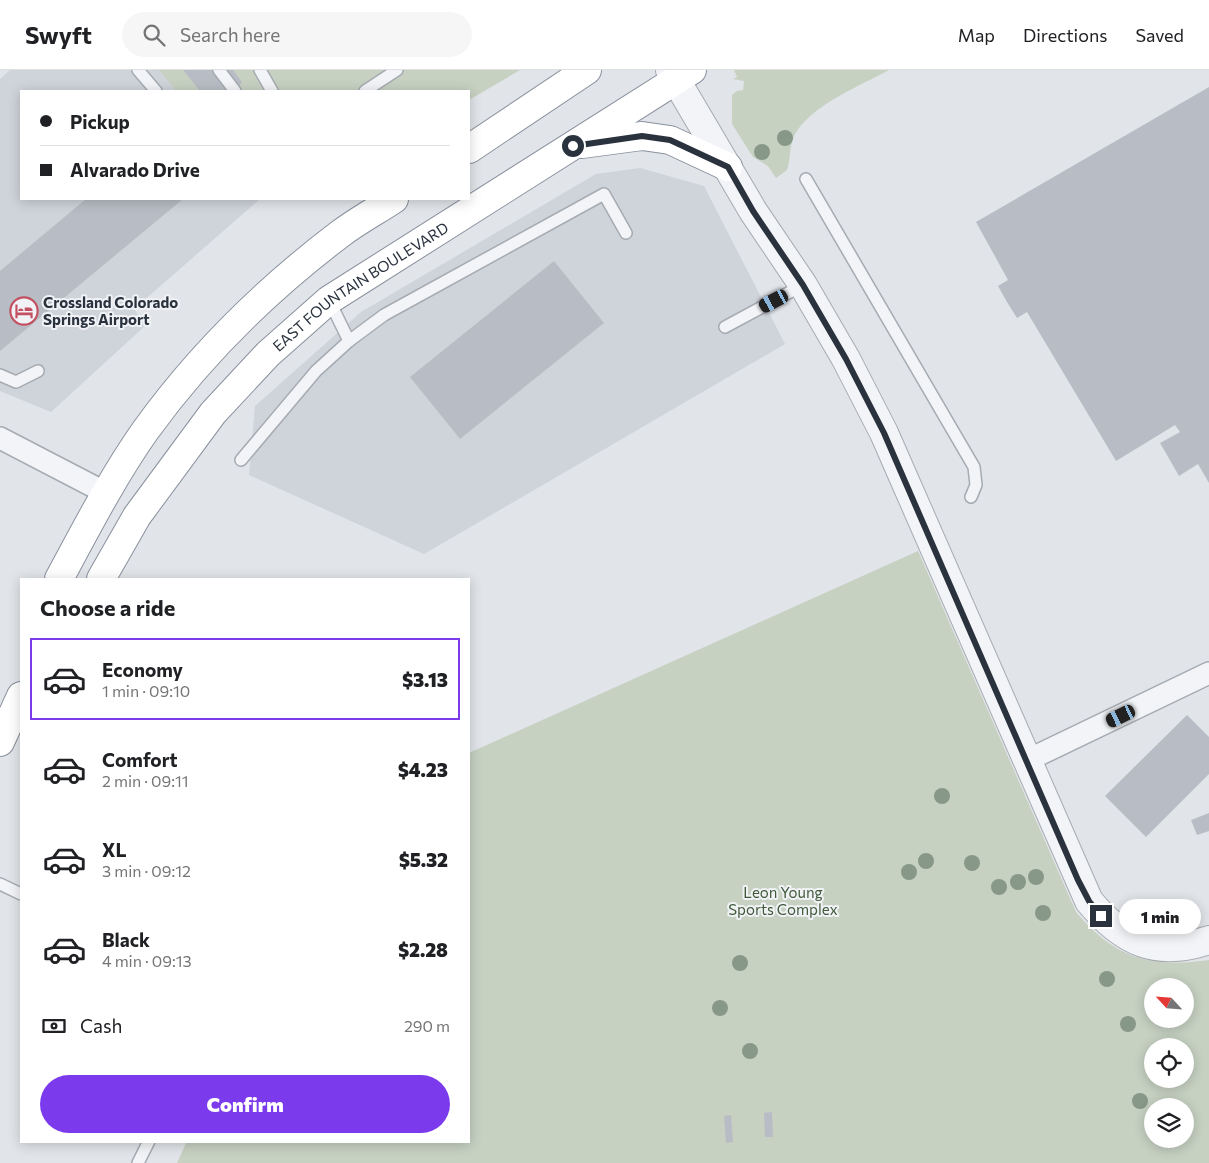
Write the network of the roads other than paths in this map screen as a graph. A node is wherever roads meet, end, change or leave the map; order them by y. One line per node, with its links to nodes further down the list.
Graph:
1 (138, 70): 7 (lane)
2 (219, 70): 8 (lane)
3 (260, 70): 9 (lane)
4 (397, 70): 10 (lane)
5 (587, 70): 12 (highway)
6 (679, 74): 11 (highway, EAST FOUNTAIN BOULEVARD); 13 (street)
7 (155, 90)
8 (234, 90)
9 (271, 90)
10 (367, 90)
11 (573, 146): 13 (highway); 18 (highway, EAST FOUNTAIN BOULEVARD)
12 (470, 148)
13 (728, 167): 17 (street)
14 (806, 179): 26 (lane)
15 (392, 200): 25 (highway)
16 (626, 233): 20 (lane)
17 (803, 285): 19 (lane); 32 (street)
18 (329, 300): 20 (lane); 28 (highway, EAST FOUNTAIN BOULEVARD)
19 (725, 327)
20 (349, 341): 24 (lane)
21 (38, 371): 22 (lane)
22 (0, 375)
23 (0, 438): 25 (street)
24 (242, 460)
25 (106, 493): 27 (highway)
26 (971, 496)
27 (60, 578)
28 (102, 578)
29 (1209, 673): 32 (street)
30 (20, 698): 31 (highway)
31 (0, 742)
32 (1028, 760): 35 (street)
33 (0, 884): 34 (lane)
34 (20, 894)
35 (1209, 940)
36 (148, 1143): 37 (lane)
37 (138, 1163)

